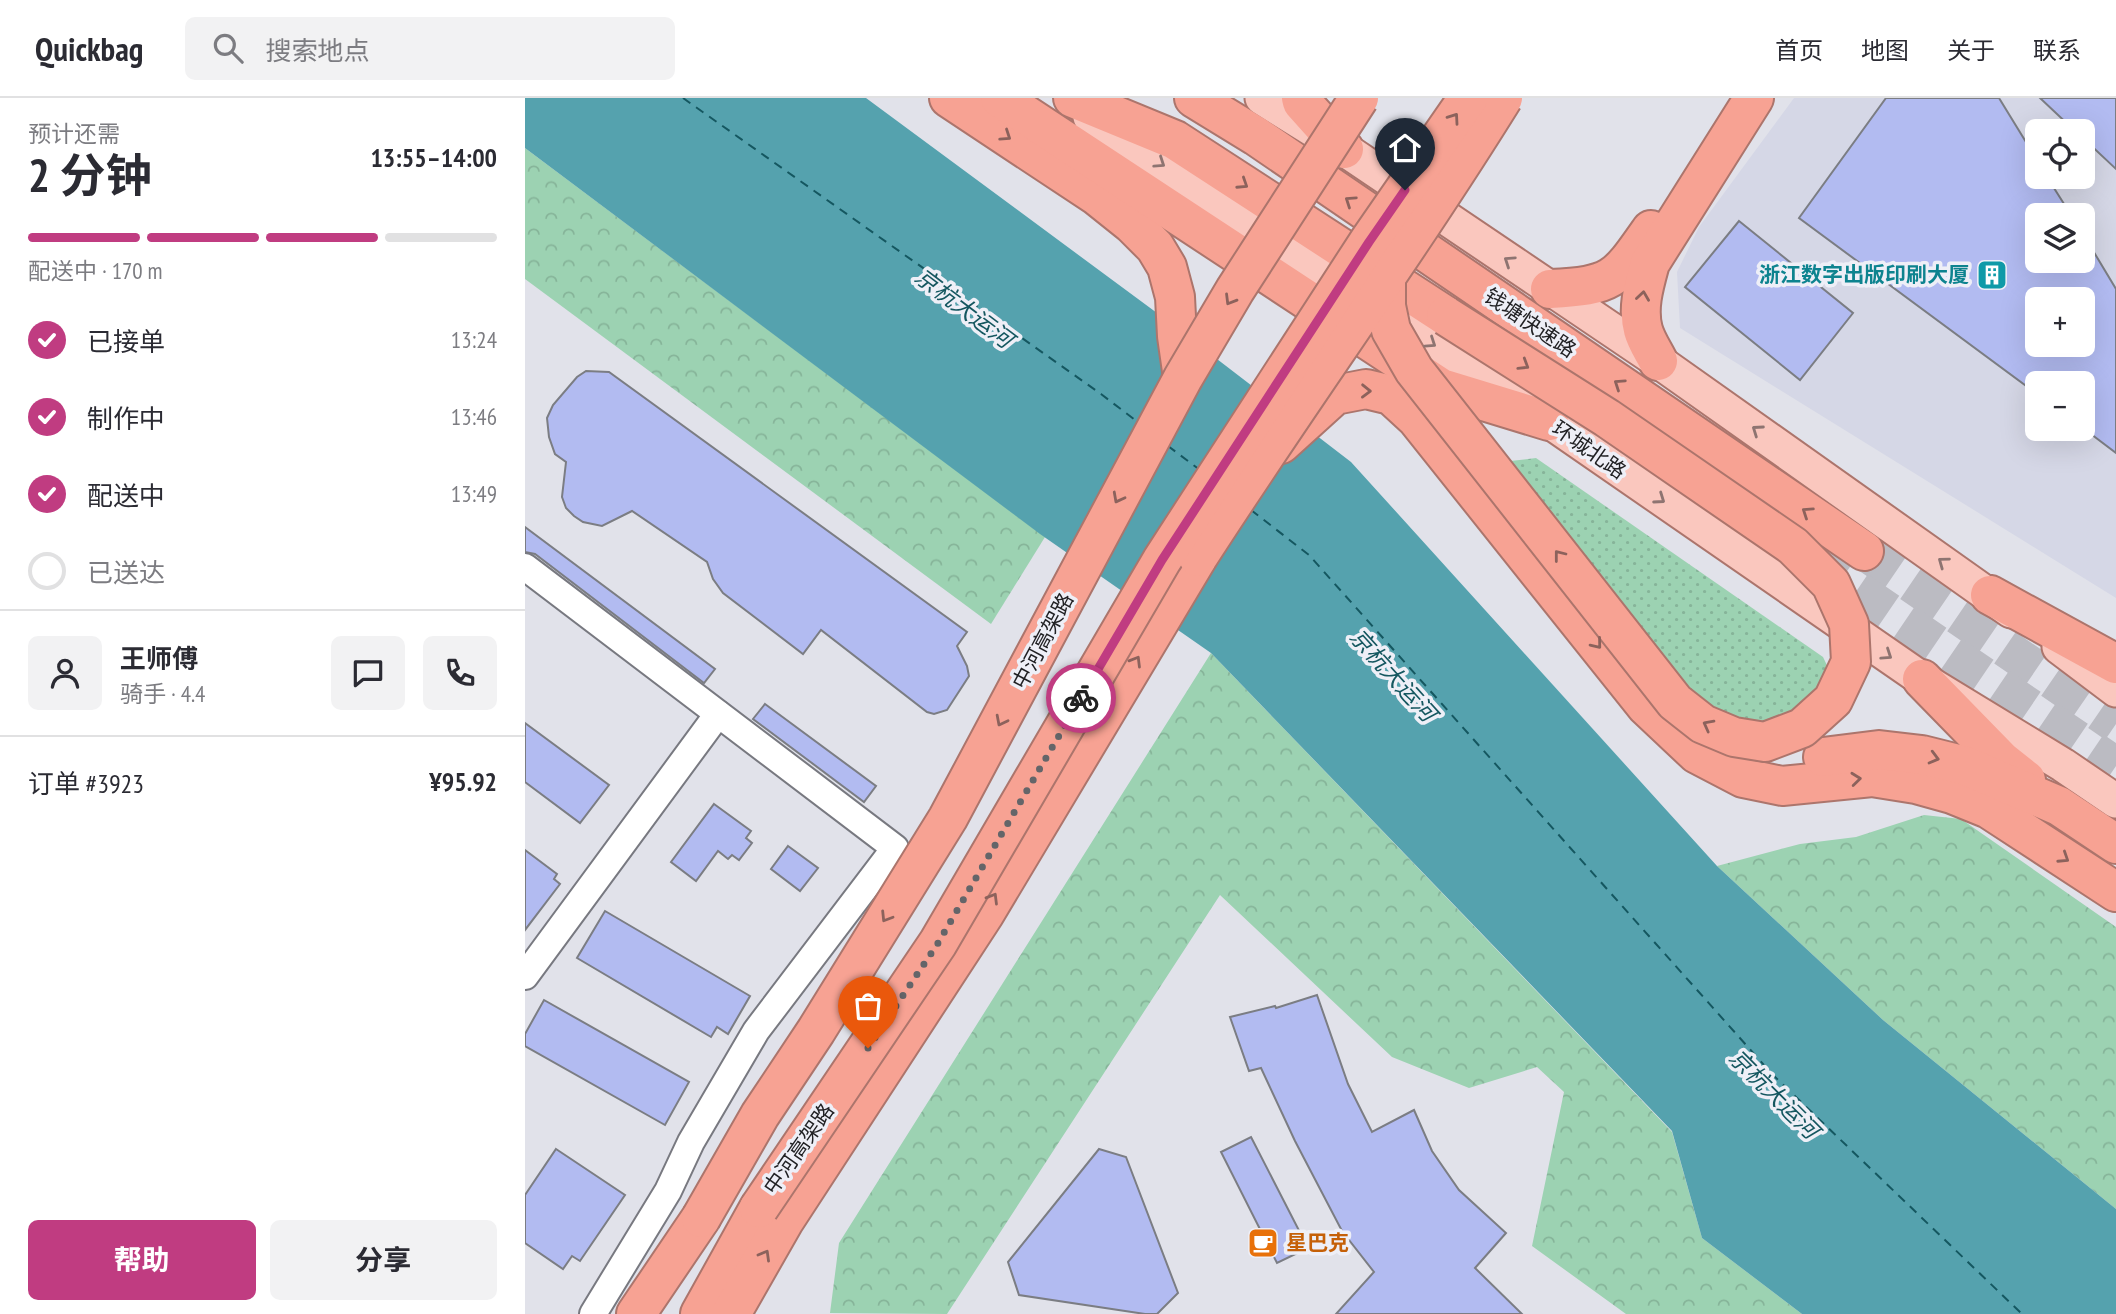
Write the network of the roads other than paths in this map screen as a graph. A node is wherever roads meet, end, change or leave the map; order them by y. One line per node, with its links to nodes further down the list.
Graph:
1 (949, 98): 17 (highway, one-way to 17)
2 (1000, 98): 18 (highway)
3 (1062, 98): 18 (main road, 环城北路, one-way to 18)
4 (1073, 98): 14 (highway, one-way to 14, bridge)
5 (1194, 98): 20 (highway, 钱塘快速路, one-way to 5)
6 (1262, 98): 13 (main road)
7 (1301, 98): 13 (highway)
8 (1359, 98): 17 (highway, 中河高架路, one-way to 17, bridge)
9 (1468, 98): 34 (highway, 中河高架路, one-way to 9, bridge)
10 (1503, 98): 14 (highway, bridge)
11 (1735, 98): 15 (highway)
12 (1754, 98): 16 (highway, one-way to 12)
13 (1344, 149): 15 (main road, one-way to 13)
14 (1386, 278): 19 (highway, bridge)
15 (1550, 289): 16 (main road)
16 (1658, 361): 22 (main road, one-way to 16)
17 (1183, 378): 35 (highway, 中河高架路, one-way to 35, bridge)
18 (1549, 421): 24 (main road, 环城北路, one-way to 24)
19 (1254, 470): 27 (highway, one-way to 27, bridge); 33 (highway, one-way to 19, bridge)
20 (1864, 551)
21 (525, 567): 26 (street)
22 (1990, 595): 23 (highway); 25 (main road)
23 (2116, 664)
24 (1922, 679): 28 (main road, 环城北路); 29 (highway)
25 (2116, 690)
26 (718, 713): 32 (street); 36 (street)
27 (1697, 754): 29 (highway, one-way to 29); 31 (highway, one-way to 31)
28 (2116, 801)
29 (2059, 806): 30 (highway)
30 (2116, 844)
31 (2116, 892)
32 (525, 976)
33 (835, 1144): 34 (highway, bridge); 40 (highway, one-way to 33)
34 (759, 1208): 39 (highway, 中河高架路)
35 (701, 1218): 37 (highway); 38 (highway)
36 (593, 1314)
37 (636, 1314)
38 (658, 1314)
39 (700, 1314)
40 (731, 1314)

